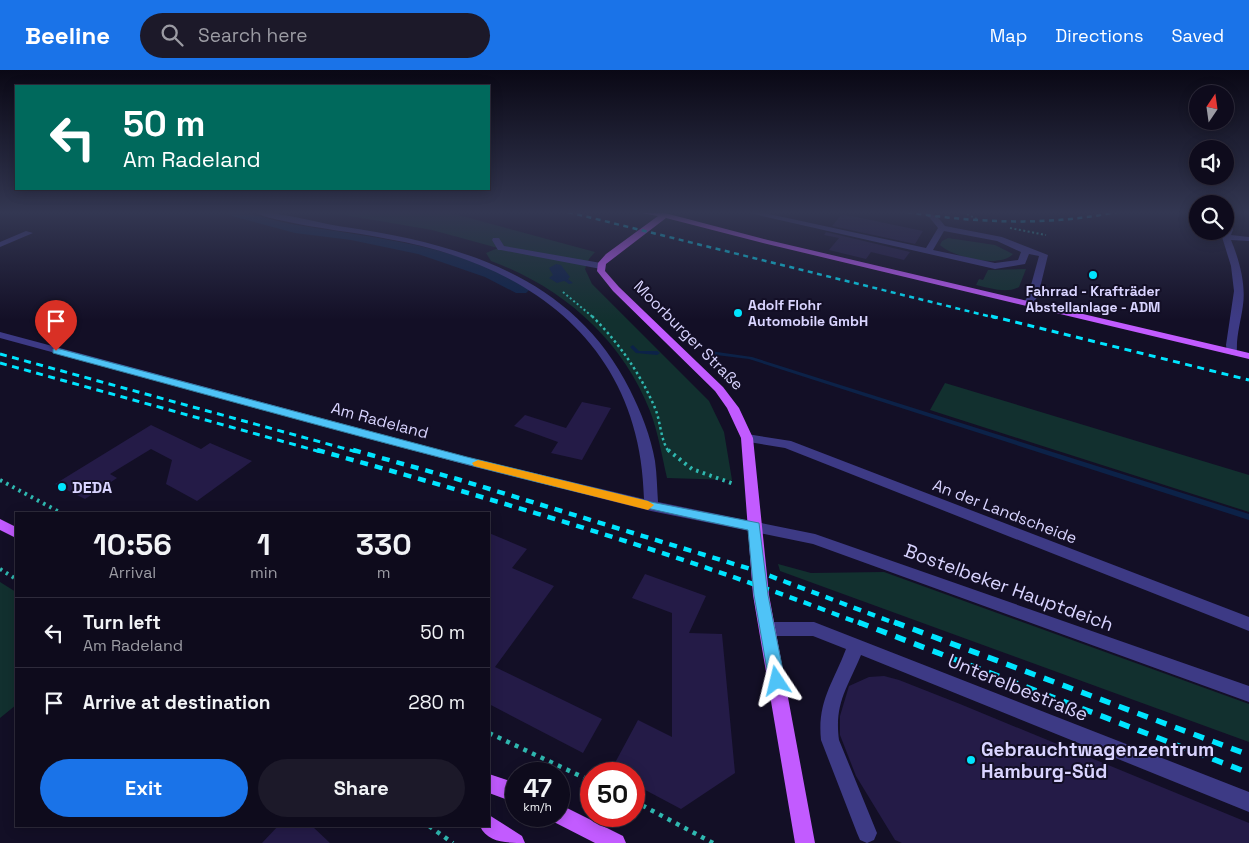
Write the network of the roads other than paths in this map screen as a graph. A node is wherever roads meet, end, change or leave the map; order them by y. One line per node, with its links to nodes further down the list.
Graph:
1 (440, 248): 17 (street)
2 (501, 248): 11 (street)
3 (619, 248): 11 (main road)
4 (799, 248): 12 (main road)
5 (915, 248): 9 (street)
6 (930, 248): 9 (street)
7 (1019, 248): 10 (street)
8 (1230, 248): 14 (street)
9 (928, 251): 10 (street)
10 (1026, 251): 12 (street)
11 (601, 266): 16 (main road, Moorburger Straße)
12 (1028, 304): 14 (main road)
13 (0, 335): 17 (street, Am Radeland)
14 (1232, 352): 15 (main road)
15 (1249, 356)
16 (747, 438): 19 (main road, Moorburger Straße); 21 (street, An der Landscheide)
17 (651, 506): 19 (street, Am Radeland)
18 (0, 524): 20 (main road)
19 (754, 527): 22 (main road, Moorburger Straße); 24 (street, Bostelbeker Hauptdeich)
20 (15, 532)
21 (1249, 624)
22 (768, 629): 23 (street, Unterelbestraße); 33 (main road, Moorburger Straße)
23 (856, 646): 27 (street, Unterelbestraße); 30 (street)
24 (1249, 694)
25 (490, 784): 26 (main road)
26 (505, 789)
27 (1249, 802)
28 (570, 820): 32 (main road)
29 (490, 826): 31 (main road)
30 (867, 834)
31 (515, 843)
32 (616, 843)
33 (805, 843)

